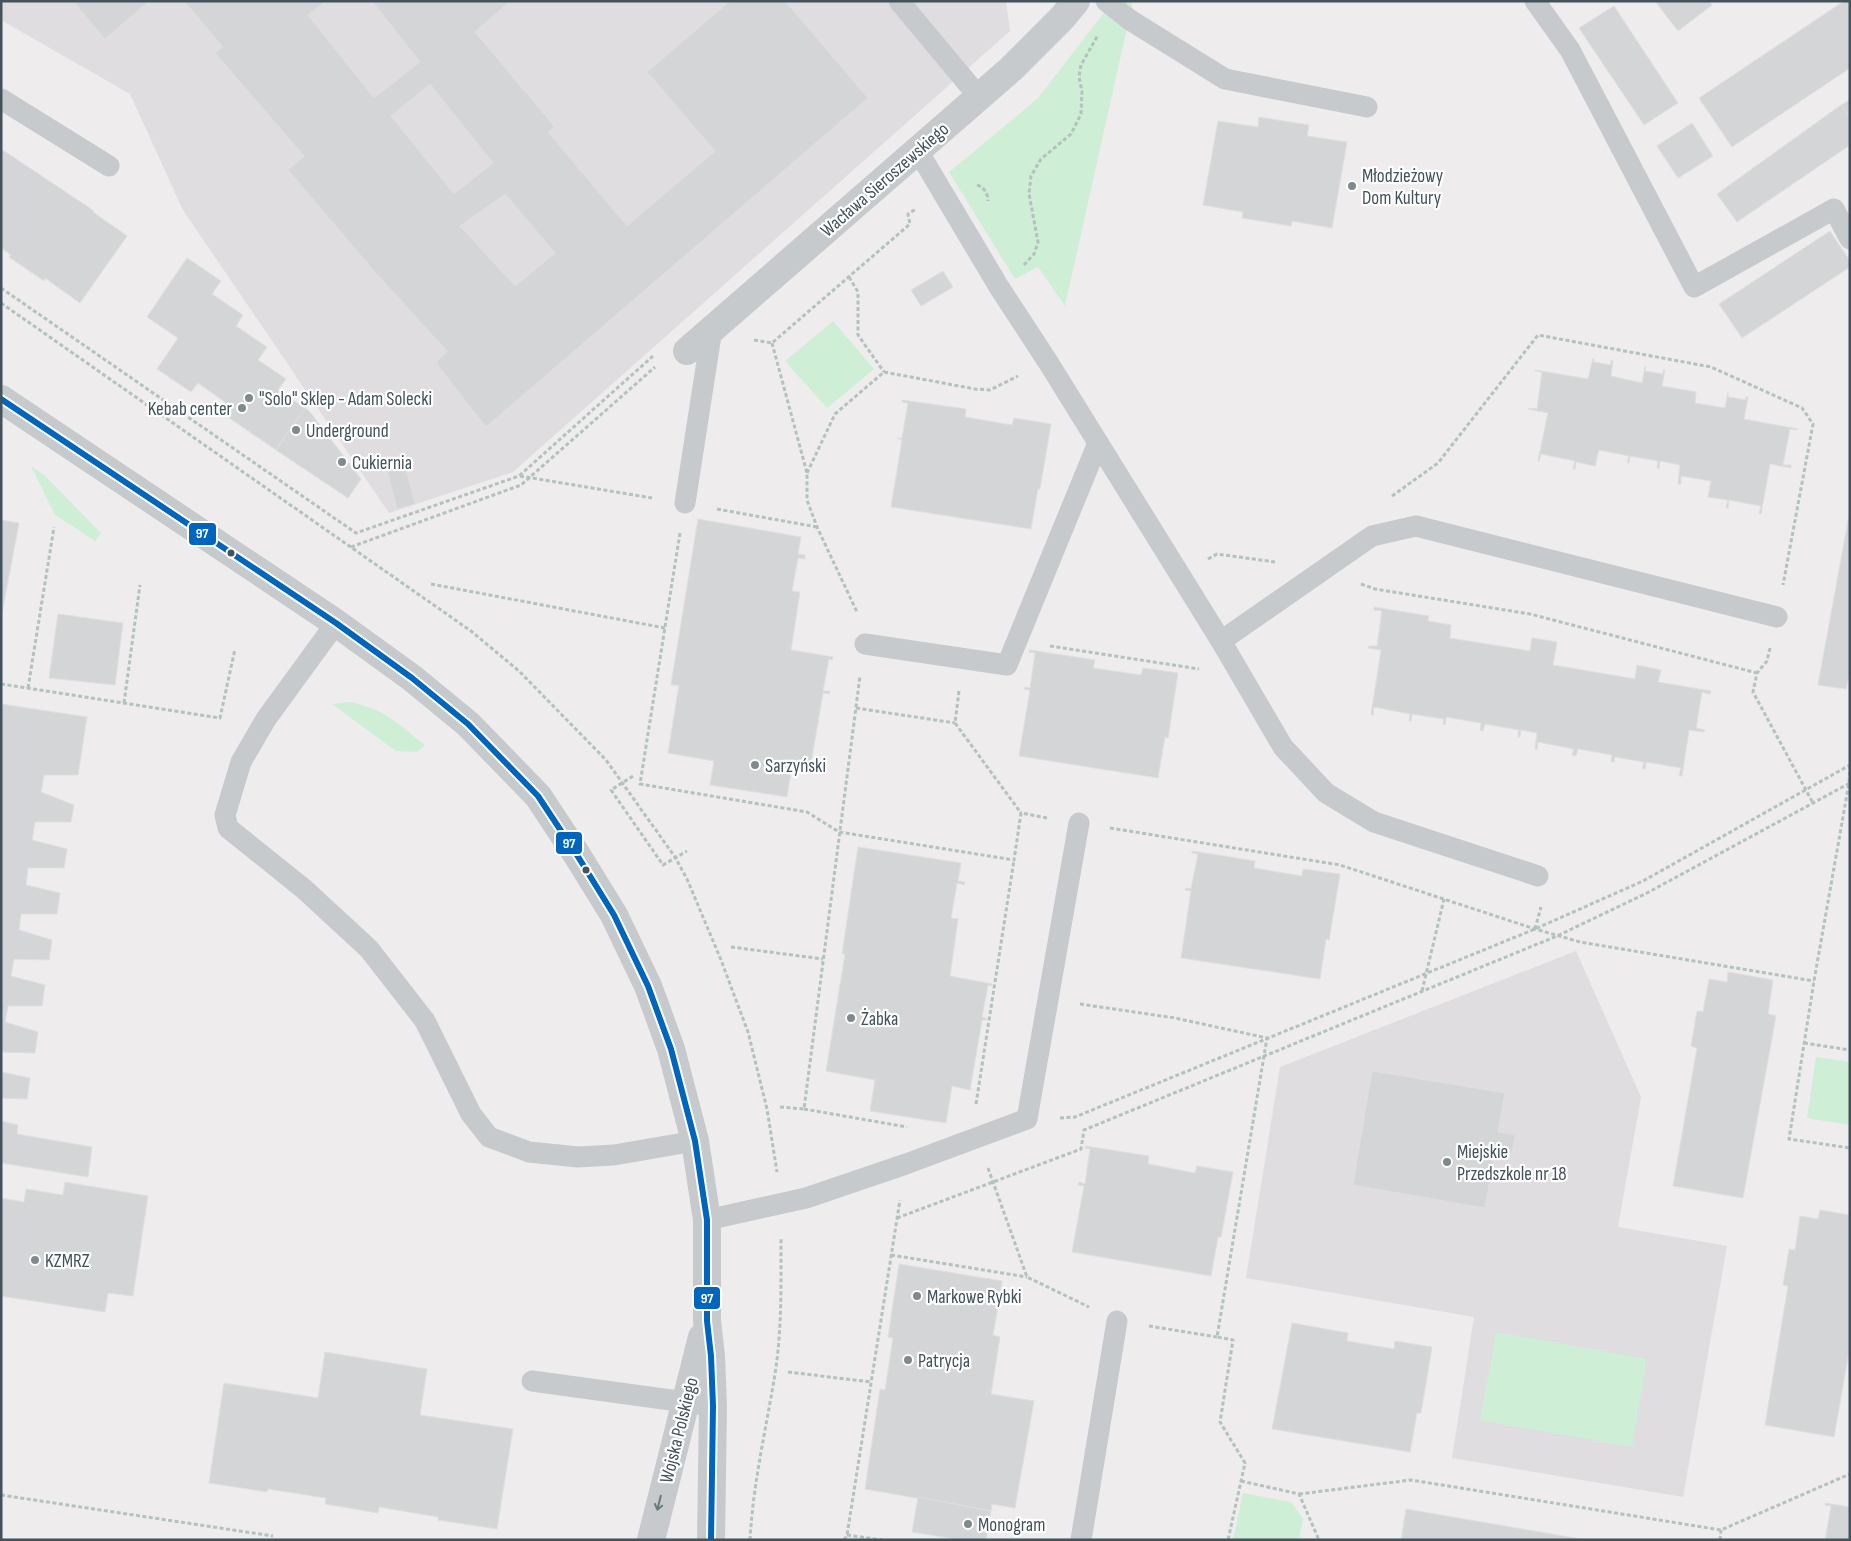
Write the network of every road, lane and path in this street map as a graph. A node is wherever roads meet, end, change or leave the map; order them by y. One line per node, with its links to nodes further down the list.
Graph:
1 (899, 1): 6 (lane)
2 (1076, 1): 6 (street, Wacława Sieroszewskiego)
3 (1106, 1): 8 (lane)
4 (1535, 1): 13 (lane)
5 (1100, 32): 14 (path)
6 (979, 97): 9 (street, Wacława Sieroszewskiego)
7 (1, 99): 10 (lane)
8 (1367, 107)
9 (918, 150): 18 (street, Wacława Sieroszewskiego); 22 (lane)
10 (109, 166)
11 (972, 183): 12 (path)
12 (988, 205)
13 (1850, 239)
14 (1022, 267)
15 (849, 277): 23 (path)
16 (1, 288): 21 (path)
17 (1, 304): 20 (path)
18 (712, 329): 20 (street, Wacława Sieroszewskiego); 28 (lane)
19 (772, 343): 26 (path)
20 (687, 352)
21 (653, 356)
22 (1048, 362): 23 (path); 25 (lane)
23 (884, 372): 26 (path)
24 (1, 399): 35 (street, Wojska Polskiego)
25 (1098, 442): 31 (lane); 37 (lane)
26 (807, 473): 39 (path)
27 (1391, 497): 34 (path)
28 (685, 503): 36 (path)
29 (54, 527): 45 (path)
30 (1319, 573): 31 (path); 34 (lane); 38 (lane); 42 (path)
31 (1181, 577): 38 (lane)
32 (431, 584): 36 (path)
33 (140, 585): 46 (path)
34 (1777, 617): 42 (path)
35 (336, 623): 77 (street, Wojska Polskiego); 77 (lane)
36 (664, 628): 56 (path)
37 (1017, 641): 41 (lane); 43 (path)
38 (1221, 641): 43 (lane)
39 (864, 644): 41 (lane); 47 (path)
40 (235, 649): 46 (path)
41 (963, 659): 48 (path)
42 (1757, 673): 52 (path)
43 (1242, 676): 59 (lane)
44 (1, 684): 45 (path)
45 (28, 688): 46 (path)
46 (124, 703)
47 (856, 708): 48 (path); 56 (path)
48 (955, 724): 54 (path)
49 (1850, 765): 51 (path); 52 (path)
50 (633, 776): 57 (path)
51 (1849, 783): 53 (path); 66 (path)
52 (1806, 790): 53 (path); 61 (path)
53 (1813, 803): 62 (path)
54 (1021, 813): 55 (path); 58 (path)
55 (1079, 823): 60 (path); 68 (lane)
56 (839, 832): 58 (path); 64 (path)
57 (687, 851)
58 (1014, 860): 76 (path)
59 (1538, 876)
60 (1444, 899): 61 (path); 65 (path)
61 (1534, 929): 62 (path); 65 (path)
62 (1557, 936): 66 (path); 67 (path)
63 (732, 947): 64 (path)
64 (823, 958): 74 (path)
65 (1426, 972): 67 (path); 69 (path)
66 (1814, 981): 70 (path)
67 (1422, 992): 72 (path)
68 (1048, 1000): 69 (path); 75 (lane)
69 (1267, 1038): 72 (path); 75 (path)
70 (1804, 1043): 71 (path); 78 (path)
71 (1850, 1050)
72 (1264, 1056): 80 (path); 87 (path)
73 (780, 1107): 74 (path)
74 (804, 1109): 79 (path)
75 (1027, 1119): 76 (lane)
76 (978, 1138): 79 (lane); 80 (path)
77 (695, 1141): 82 (street, Wojska Polskiego)
78 (1850, 1148)
79 (906, 1164): 81 (path); 82 (lane)
80 (993, 1182): 81 (path); 84 (path)
81 (897, 1218): 83 (path)
82 (707, 1220): 85 (street, Wojska Polskiego)
83 (891, 1255): 84 (path); 90 (path)
84 (1027, 1277): 86 (path)
85 (707, 1321): 91 (street, Wojska Polskiego); 92 (street, Wojska Polskiego)
86 (1117, 1321): 87 (path); 104 (lane)
87 (1217, 1337): 94 (path)
88 (788, 1372): 90 (path)
89 (532, 1381): 91 (lane)
90 (871, 1382): 98 (path)
91 (685, 1402): 92 (lane); 100 (street, Wojska Polskiego, one-way to 100)
92 (713, 1406): 101 (street, Wojska Polskiego)
93 (1850, 1474): 97 (path)
94 (1241, 1481): 95 (path); 105 (path)
95 (1299, 1494): 97 (path); 106 (path)
96 (1, 1495): 99 (path)
97 (1721, 1530): 107 (path)
98 (847, 1535): 102 (path); 103 (path)
99 (273, 1536)
100 (651, 1540)
101 (711, 1540)
102 (844, 1540)
103 (882, 1540)
104 (1081, 1540)
105 (1228, 1540)
106 (1319, 1540)
107 (1720, 1540)

